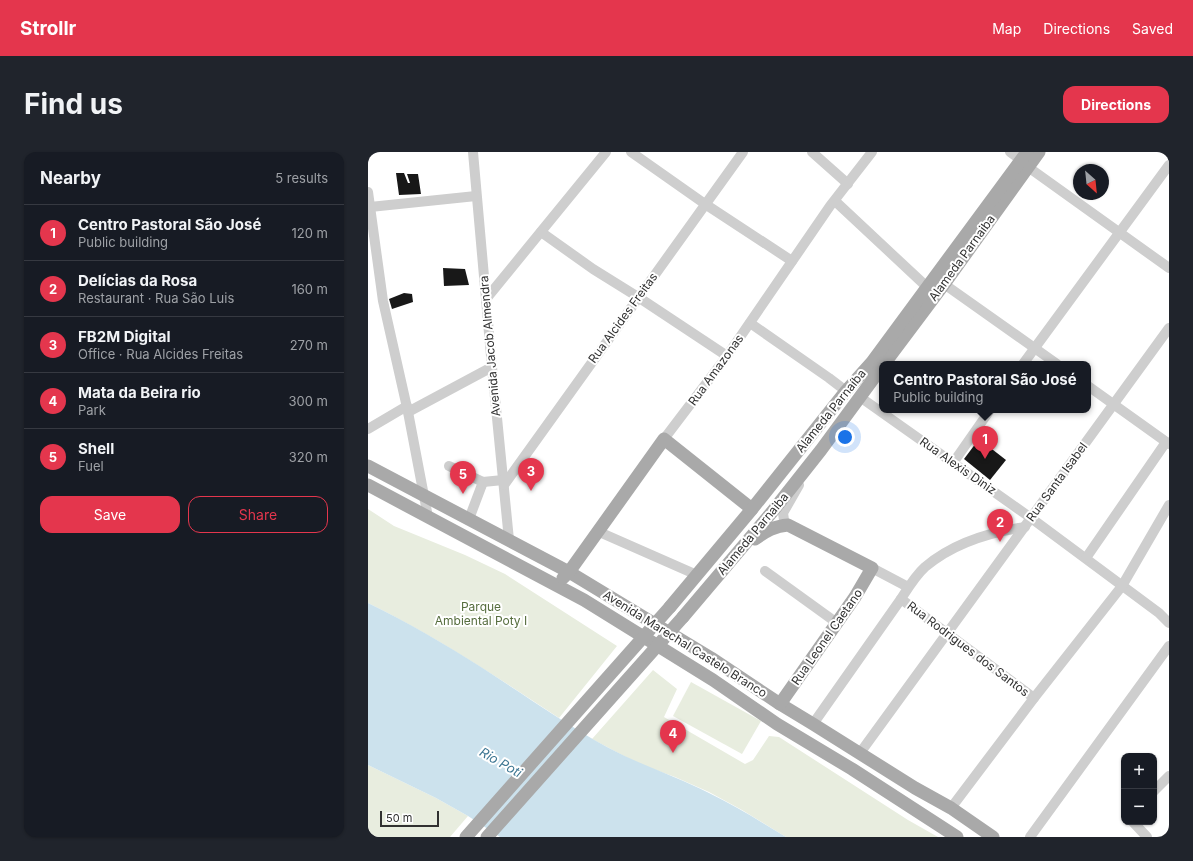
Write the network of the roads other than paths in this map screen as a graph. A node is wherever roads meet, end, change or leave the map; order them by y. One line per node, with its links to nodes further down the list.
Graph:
1 (473, 152): 13 (street, Avenida Jacob Almendra)
2 (606, 152): 17 (street)
3 (631, 152): 15 (street)
4 (743, 152): 15 (street, Rua Alcides Freitas)
5 (812, 152): 11 (street)
6 (872, 152): 11 (street, Rua Amazonas)
7 (1010, 152): 9 (street)
8 (1039, 152): 9 (main road, Alameda Parnaiba)
9 (1026, 160): 18 (street); 23 (main road, Alameda Parnaiba); 24 (main road, Alameda Parnaíba)
10 (1169, 165): 18 (street)
11 (848, 184): 14 (street, Rua Amazonas)
12 (368, 192): 16 (street)
13 (476, 196): 16 (street); 22 (street, Avenida Jacob Almendra)
14 (835, 200): 19 (street, Rua Amazonas); 24 (street)
15 (705, 204): 19 (street); 25 (street, Rua Alcides Freitas)
16 (370, 207): 40 (street)
17 (541, 232): 21 (street); 25 (street)
18 (1119, 233): 20 (street); 29 (street)
19 (792, 261): 27 (street, Rua Amazonas)
20 (1169, 268)
21 (509, 272): 22 (street); 26 (street)
22 (484, 277): 26 (street, Avenida Jacob Almendra)
23 (944, 284): 29 (street); 31 (main road, Alameda Parnaiba)
24 (927, 287): 37 (main road, Alameda Parnaíba)
25 (638, 297): 30 (street); 52 (street, Rua Alcides Freitas)
26 (486, 299): 34 (street, Avenida Jacob Almendra)
27 (750, 323): 30 (street, Rua Amazonas); 37 (street)
28 (1169, 328): 39 (street, Rua Santa Isabel)
29 (1034, 348): 32 (street); 33 (street)
30 (727, 356): 45 (street, Rua Amazonas)
31 (886, 361)
32 (1025, 361)
33 (1054, 361)
34 (492, 367): 40 (street); 52 (street, Avenida Jacob Almendra)
35 (879, 371): 38 (main road, Alameda Parnaiba)
36 (1091, 388): 39 (street)
37 (846, 391): 56 (main road, Alameda Parnaíba)
38 (860, 396): 41 (street, Rua Alexis Diniz); 47 (main road, Alameda Parnaiba)
39 (1114, 404): 46 (street); 58 (street, Rua Santa Isabel)
40 (407, 409): 44 (street); 54 (street)
41 (879, 410)
42 (884, 413): 48 (street, Rua Alexis Diniz)
43 (988, 413): 48 (street)
44 (368, 429)
45 (664, 439): 56 (main road); 62 (main road, Rua Amazonas)
46 (1167, 443): 65 (street)
47 (821, 450): 60 (street, Alameda Parnaiba); 64 (main road, Alameda Parnaiba)
48 (953, 463): 58 (street, Rua Alexis Diniz)
49 (368, 466): 54 (main road, Avenida Marechal Castelo Branco)
50 (449, 466): 51 (street)
51 (483, 482): 52 (street); 59 (street)
52 (504, 482): 63 (street, Avenida Jacob Almendra)
53 (368, 485): 57 (main road, Avenida Marechal Castelo Branco)
54 (424, 495): 57 (street); 59 (main road, Avenida Marechal Castelo Branco)
55 (1169, 505): 71 (street)
56 (752, 509): 69 (main road, Alameda Parnaíba)
57 (428, 517): 70 (main road, Avenida Marechal Castelo Branco)
58 (1031, 518): 61 (street, Rua Santa Isabel); 65 (street, Rua Alexis Diniz)
59 (469, 519): 63 (main road, Avenida Marechal Castelo Branco)
60 (788, 525): 64 (main road); 66 (main road, Rua Rodrigues dos Santos)
61 (1025, 527): 72 (street); 76 (street, Rua Santa Isabel)
62 (597, 531): 68 (main road, Rua Amazonas); 69 (street)
63 (509, 540): 68 (main road, Avenida Marechal Castelo Branco)
64 (742, 550): 91 (main road, Alameda Parnaiba, bridge)
65 (1086, 558): 71 (street, Rua Alexis Diniz)
66 (872, 568): 72 (street, Rua Rodrigues dos Santos); 74 (main road, Rua Leonel Caetano)
67 (764, 571): 74 (street)
68 (569, 572): 70 (main road, Rua Amazonas); 78 (main road, Avenida Marechal Castelo Branco)
69 (697, 575): 90 (main road, Alameda Parnaíba, bridge)
70 (556, 585): 79 (main road, Avenida Marechal Castelo Branco)
71 (1122, 586): 75 (street, Rua Alexis Diniz); 80 (street)
72 (908, 587): 73 (street)
73 (901, 599): 76 (street, Rua Rodrigues dos Santos); 82 (street)
74 (837, 623): 81 (main road, Rua Leonel Caetano)
75 (1169, 623)
76 (948, 634): 80 (street, Rua Rodrigues dos Santos); 83 (street, Rua Santa Isabel)
77 (1169, 646): 94 (street)
78 (698, 650): 79 (main road); 81 (main road, Avenida Marechal Castelo Branco)
79 (688, 665): 87 (main road, Avenida Marechal Castelo Branco)
80 (1034, 698): 88 (street)
81 (780, 704): 82 (main road, Avenida Marechal Castelo Branco)
82 (814, 724): 83 (main road, Avenida Marechal Castelo Branco)
83 (860, 754): 85 (main road, Avenida Marechal Castelo Branco)
84 (1169, 776): 86 (street)
85 (915, 788): 87 (main road); 88 (main road, Avenida Marechal Castelo Branco)
86 (1156, 789)
87 (904, 802): 92 (main road, Avenida Marechal Castelo Branco)
88 (951, 808): 93 (main road, Avenida Marechal Castelo Branco)
89 (1136, 825): 95 (street)
90 (466, 837)
91 (487, 837)
92 (957, 837)
93 (993, 837)
94 (1030, 837)
95 (1147, 837)

